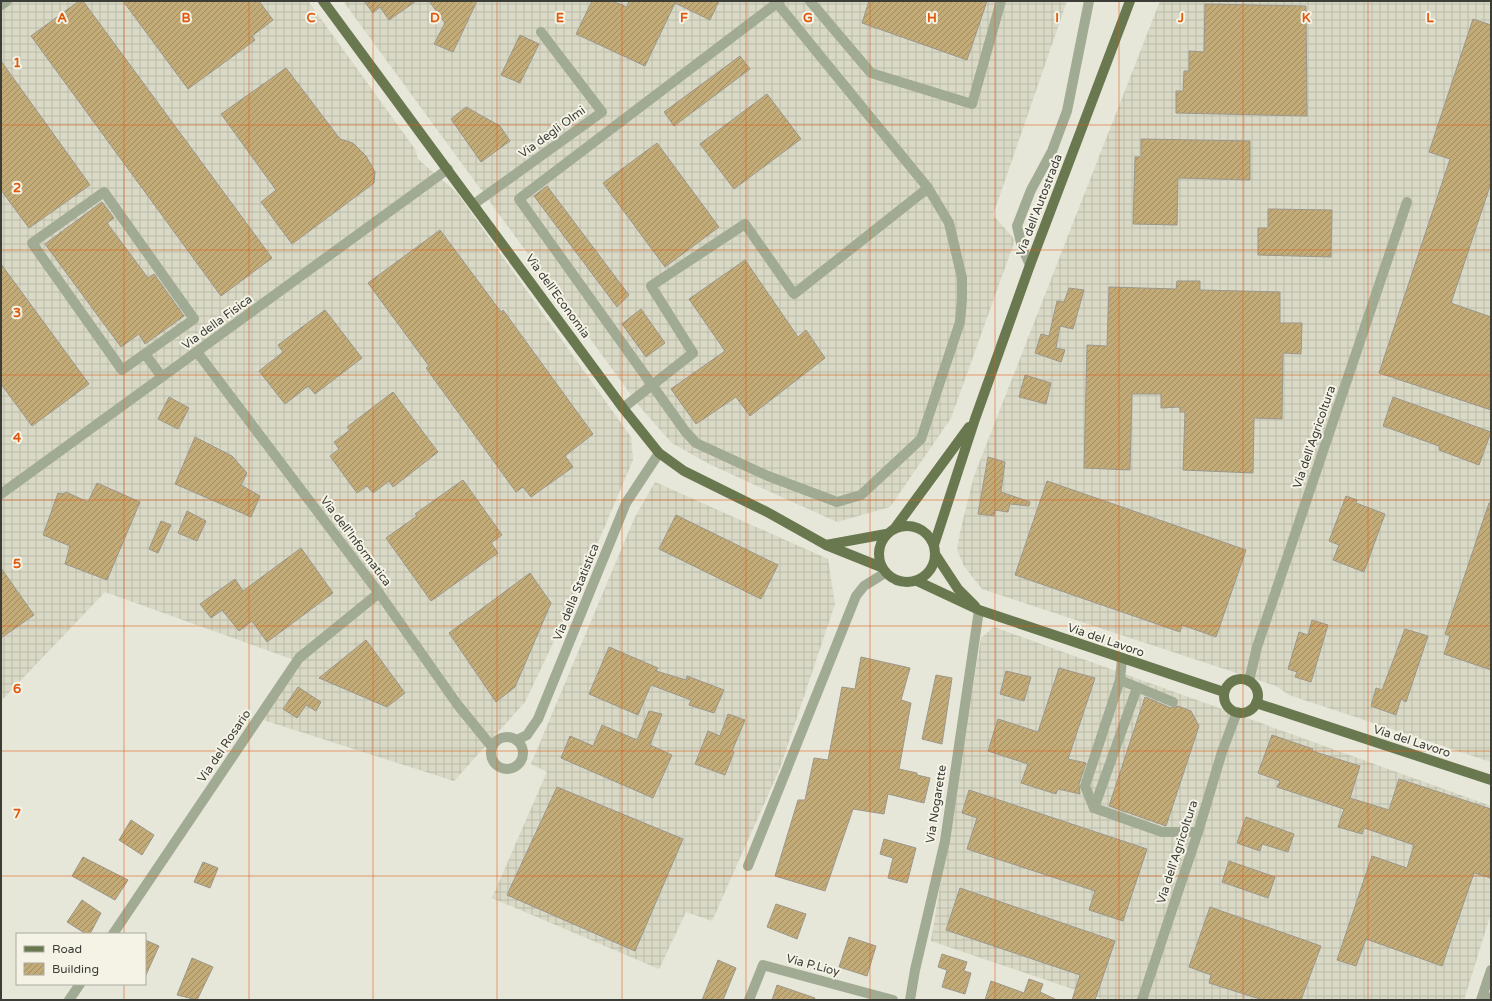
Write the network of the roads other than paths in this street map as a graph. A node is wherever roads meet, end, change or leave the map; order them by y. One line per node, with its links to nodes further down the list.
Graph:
1 (7, 1): 8 (street)
2 (323, 1): 10 (main road, Via dell'Economia)
3 (810, 1): 4 (street)
4 (1001, 1)
5 (1089, 1): 14 (street)
6 (1130, 1): 14 (main road, Via dell'Autostrada)
7 (778, 2): 11 (street); 18 (street)
8 (1, 5)
9 (541, 32): 13 (street, Via degli Olmi)
10 (448, 169): 13 (main road, Via dell'Economia); 15 (street, Via della Fisica)
11 (928, 188): 18 (street); 18 (street)
12 (1407, 202): 33 (street, Via dell'Agricoltura)
13 (474, 204): 19 (main road, Via dell'Economia)
14 (1030, 264): 20 (main road, Via dell'Autostrada)
15 (198, 352): 17 (street, Via della Fisica); 29 (street, Via dell'Informatica)
16 (145, 354): 16 (street); 17 (street)
17 (162, 377): 22 (street, Via della Fisica)
18 (652, 385): 19 (street)
19 (623, 408): 21 (main road, Via dell'Economia)
20 (975, 419): 23 (main road, Via dell'Autostrada); 26 (main road, Via dell'Autostrada)
21 (659, 453): 25 (main road, Via dell'Economia); 39 (street, Via della Statistica)
22 (1, 494)
23 (895, 528): 24 (main road, Via dell'Autostrada); 26 (main road)
24 (886, 534): 25 (main road); 27 (main road)
25 (826, 545): 27 (main road, Via dell'Economia)
26 (934, 550): 28 (main road, Via dell'Autostrada); 30 (main road, Via del Lavoro)
27 (883, 570): 28 (main road); 44 (street)
28 (917, 581): 30 (main road, Via del Lavoro)
29 (379, 593): 40 (street, Via dell'Informatica); 45 (street, Via del Rosario)
30 (979, 610): 31 (main road, Via del Lavoro); 52 (street, Via Nogarette)
31 (1122, 659): 32 (street); 35 (main road, Via del Lavoro)
32 (1120, 680): 34 (street); 42 (street)
33 (1249, 681): 35 (main road); 37 (main road)
34 (1137, 688): 36 (street); 42 (street)
35 (1224, 692): 38 (main road)
36 (1173, 702)
37 (1256, 703): 38 (main road); 41 (main road, Via del Lavoro)
38 (1237, 712): 43 (street, Via dell'Agricoltura)
39 (517, 740): 40 (street); 40 (street)
40 (492, 747)
41 (1491, 780)
42 (1094, 808): 43 (street)
43 (1198, 832): 53 (street, Via dell'Agricoltura)
44 (748, 866)
45 (114, 933)
46 (1491, 970): 54 (street)
47 (79, 985): 49 (street)
48 (1491, 997): 55 (street)
49 (69, 1000)
50 (749, 1000): 51 (street, Via P.Lioy)
51 (893, 1000)
52 (910, 1000)
53 (1142, 1000)
54 (1481, 1000)
55 (1490, 1000)

